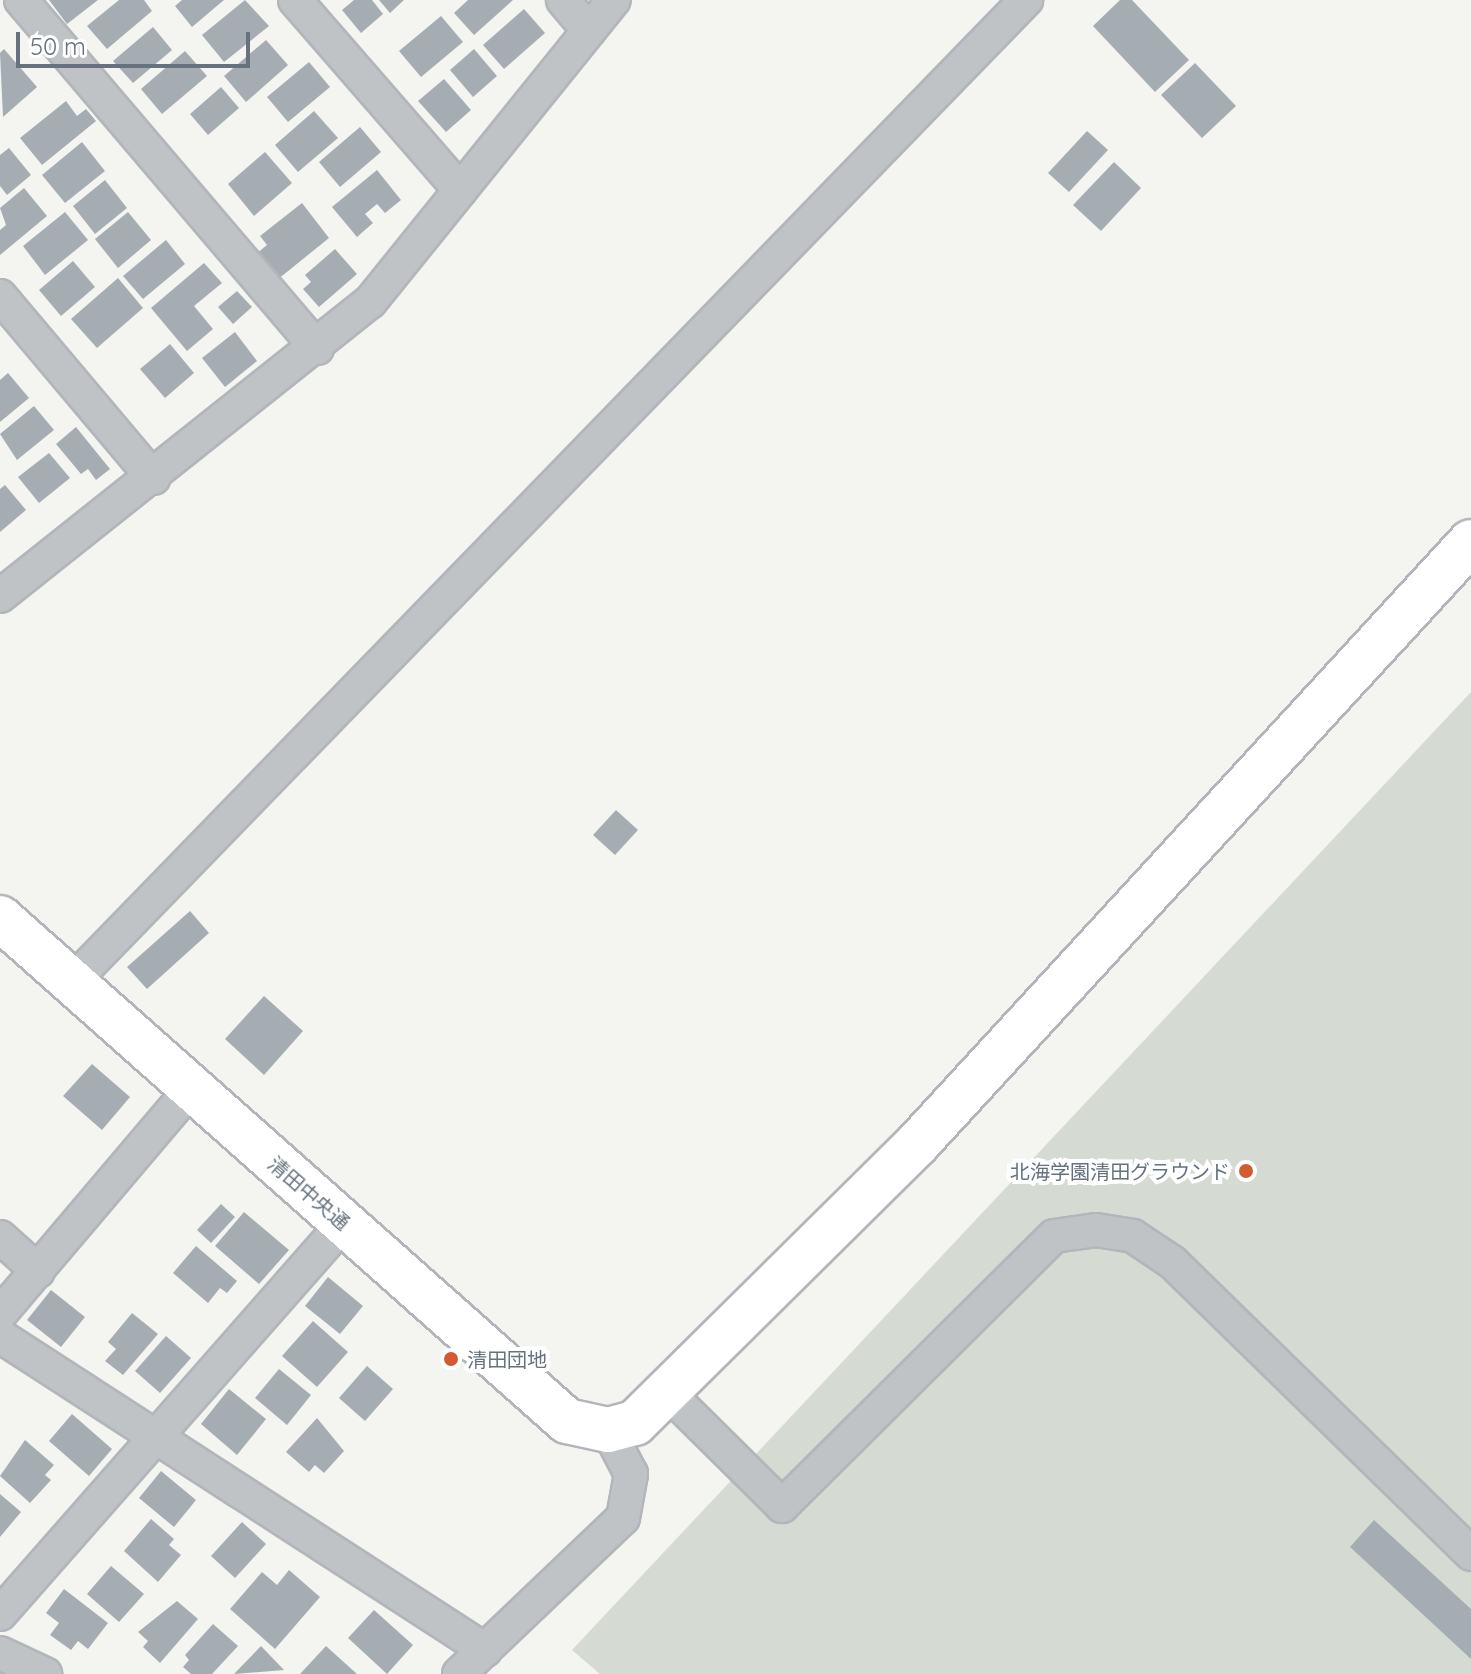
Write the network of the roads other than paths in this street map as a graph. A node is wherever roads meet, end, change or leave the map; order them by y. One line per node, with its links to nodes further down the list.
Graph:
1 (21, 0): 9 (street)
2 (295, 0): 7 (street)
3 (563, 0): 6 (street)
4 (614, 0): 6 (street)
5 (1026, 0): 14 (street)
6 (589, 31): 7 (street)
7 (460, 190): 9 (street)
8 (0, 296): 10 (street)
9 (317, 348): 10 (street)
10 (153, 478): 12 (street)
11 (1471, 542): 21 (street)
12 (0, 596)
13 (0, 918): 14 (street, 清田中央通)
14 (71, 983): 15 (street, 清田中央通)
15 (191, 1089): 16 (street, 清田中央通); 18 (street)
16 (344, 1223): 22 (street, 清田中央通); 23 (street)
17 (0, 1237): 18 (street)
18 (38, 1271): 19 (street)
19 (0, 1314)
20 (0, 1336): 23 (street)
21 (667, 1392): 22 (street); 24 (street)
22 (621, 1426): 26 (street)
23 (154, 1439): 25 (street); 26 (street)
24 (1471, 1554)
25 (0, 1614)
26 (485, 1650): 29 (street)
27 (0, 1653): 28 (street)
28 (45, 1674)
29 (459, 1674)

